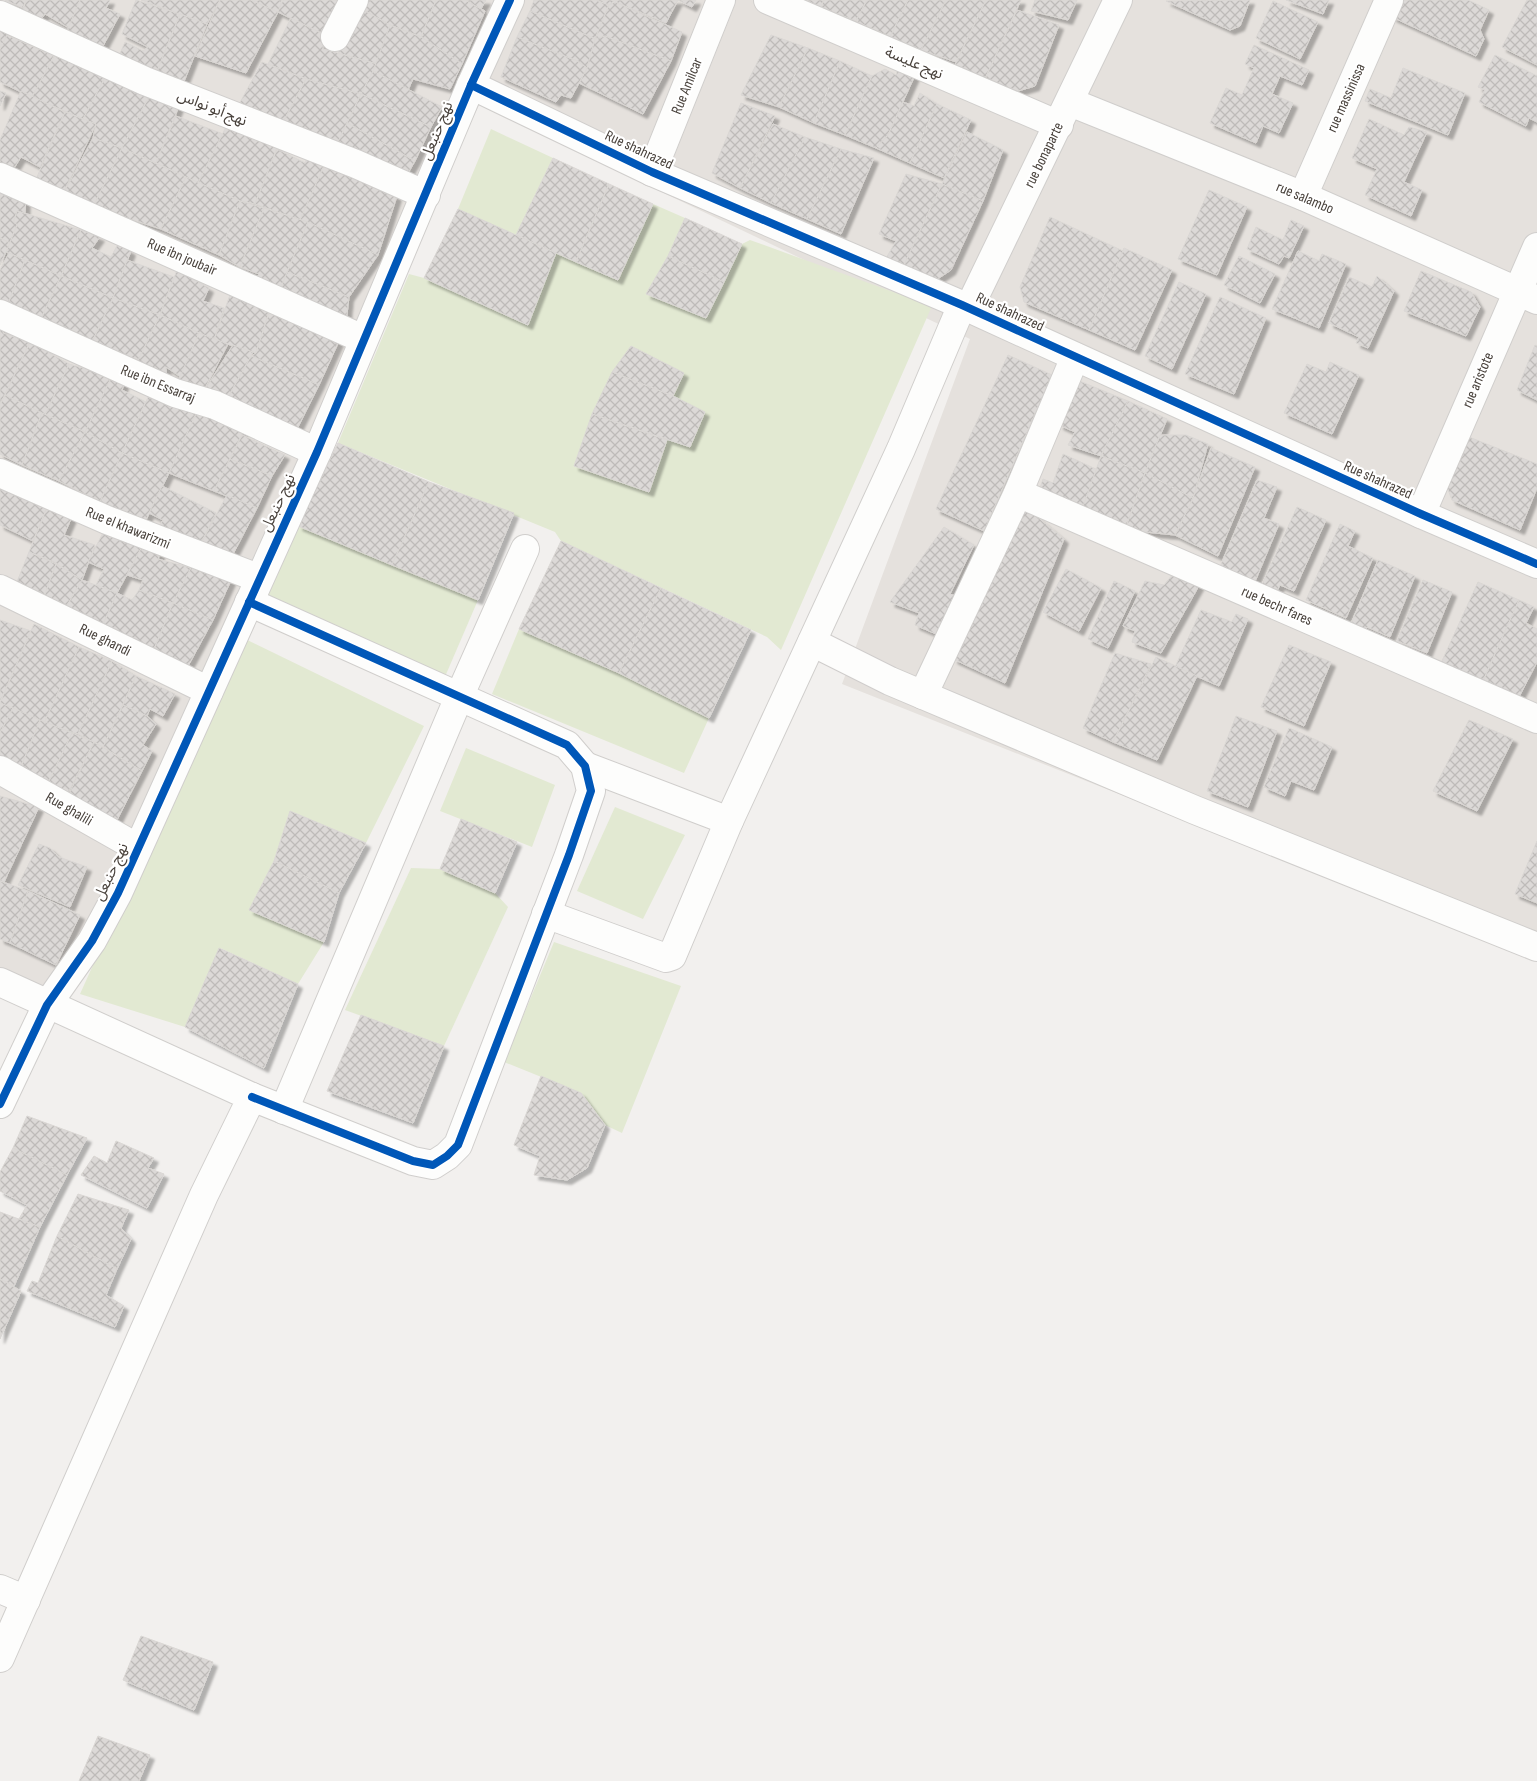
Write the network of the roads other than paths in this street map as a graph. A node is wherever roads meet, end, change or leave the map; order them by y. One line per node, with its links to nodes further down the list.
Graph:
1 (354, 0): 8 (street)
2 (510, 0): 9 (street, نهج حنبعل)
3 (721, 0): 11 (street, Rue Amilcar)
4 (768, 0): 10 (street, نهج عليسة)
5 (1118, 0): 10 (street, rue bonaparte)
6 (1389, 0): 14 (street, rue massinissa)
7 (0, 15): 13 (street, نهج أبو نواس)
8 (335, 38)
9 (471, 86): 11 (street, Rue shahrazed); 13 (street, نهج حنبعل)
10 (1064, 114): 14 (street, rue salambo); 17 (street, rue bonaparte)
11 (652, 172): 17 (street, Rue shahrazed)
12 (0, 177): 19 (street, Rue ibn joubair)
13 (426, 195): 19 (street, نهج حنبعل)
14 (1303, 196): 16 (street, rue salambo)
15 (1537, 248): 16 (street, rue aristote)
16 (1527, 295): 24 (street, rue aristote)
17 (965, 307): 20 (street, Rue shahrazed); 29 (street, rue bonaparte)
18 (0, 314): 21 (street, Rue ibn Essarraj)
19 (363, 339): 21 (street, نهج حنبعل)
20 (1075, 357): 23 (street); 24 (street, Rue shahrazed)
21 (317, 452): 28 (street, نهج حنبعل)
22 (0, 473): 28 (street, Rue el khawarizmi)
23 (1018, 493): 31 (street); 33 (street, rue bechr fares)
24 (1421, 514): 26 (street, Rue shahrazed)
25 (525, 549): 32 (street)
26 (1537, 564)
27 (0, 589): 30 (street, Rue ghandi)
28 (253, 590): 30 (street, نهج حنبعل); 32 (street, Rue el khawarizmi)
29 (812, 642): 31 (street); 36 (street, rue bonaparte)
30 (209, 691): 37 (street, نهج حنبعل)
31 (923, 695): 39 (street)
32 (459, 697): 34 (street, Rue el khawarizmi); 44 (street)
33 (1537, 719)
34 (585, 766): 36 (street); 38 (street)
35 (0, 770): 37 (street, Rue ghalili)
36 (729, 821): 38 (street, rue bonaparte)
37 (138, 848): 41 (street, نهج حنبعل)
38 (546, 914): 44 (street)
39 (1537, 947)
40 (0, 982): 41 (street)
41 (46, 1005): 42 (street); 43 (street, نهج حنبعل)
42 (252, 1097): 44 (street); 46 (street)
43 (0, 1104)
44 (284, 1110)
45 (0, 1589): 46 (street)
46 (26, 1600): 47 (street)
47 (0, 1658)

